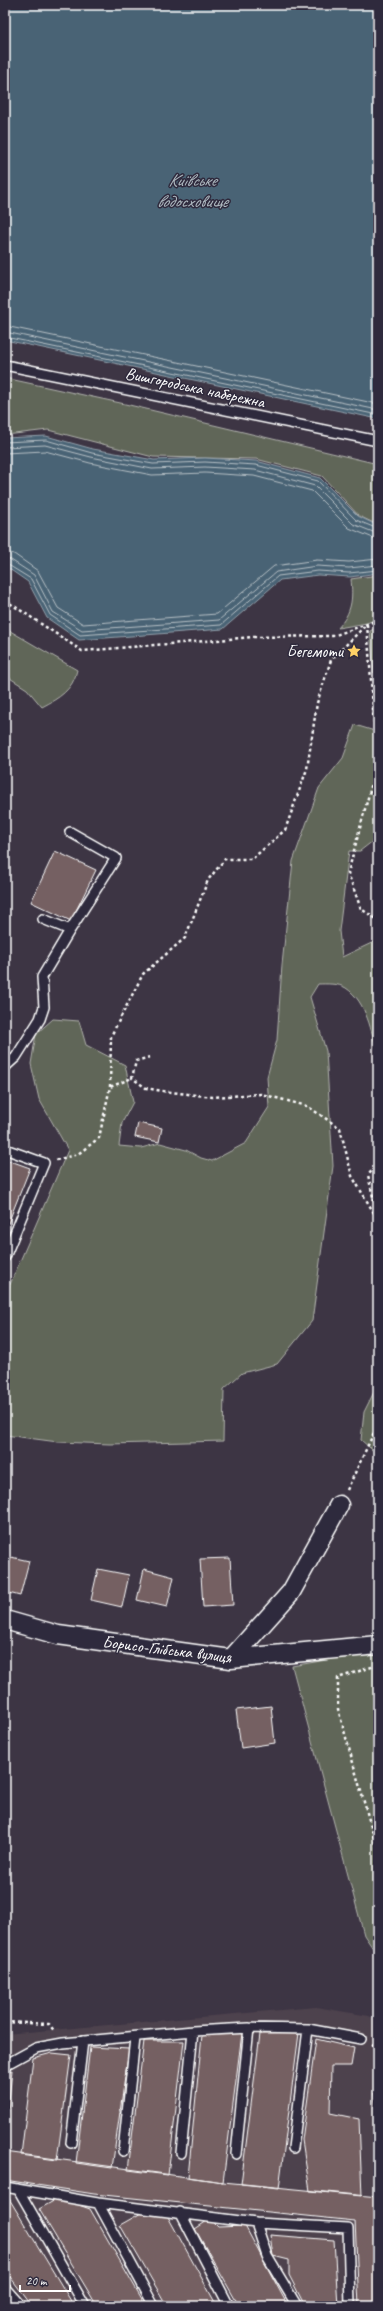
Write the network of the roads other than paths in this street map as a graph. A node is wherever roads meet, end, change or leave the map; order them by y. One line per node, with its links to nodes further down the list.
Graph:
1 (5, 365): 2 (lane, Вишгородська набережна)
2 (378, 441)
3 (70, 832): 5 (lane)
4 (43, 919): 5 (lane)
5 (70, 930): 6 (lane)
6 (5, 1067)
7 (5, 1149): 8 (lane)
8 (5, 1258)
9 (339, 1504): 12 (street)
10 (5, 1620): 12 (street, Борисо-Глібська вулиця)
11 (378, 1645): 12 (street, Борисо-Глібська вулиця)
12 (231, 1659)
13 (249, 2028): 14 (lane); 15 (lane); 24 (lane)
14 (308, 2029): 17 (lane); 21 (lane)
15 (193, 2031): 16 (lane); 23 (lane)
16 (135, 2038): 18 (lane); 22 (lane)
17 (361, 2039)
18 (83, 2041): 19 (lane); 20 (lane)
19 (5, 2065)
20 (71, 2143)
21 (293, 2148)
22 (123, 2151)
23 (182, 2153)
24 (236, 2154)
25 (5, 2187): 26 (lane)
26 (18, 2189): 27 (lane); 32 (lane)
27 (98, 2203): 28 (lane); 33 (lane)
28 (180, 2212): 29 (lane); 34 (lane)
29 (256, 2223): 35 (lane); 36 (lane)
30 (5, 2288): 31 (lane)
31 (21, 2306)
32 (85, 2306)
33 (154, 2306)
34 (230, 2306)
35 (297, 2306)
36 (350, 2306)

